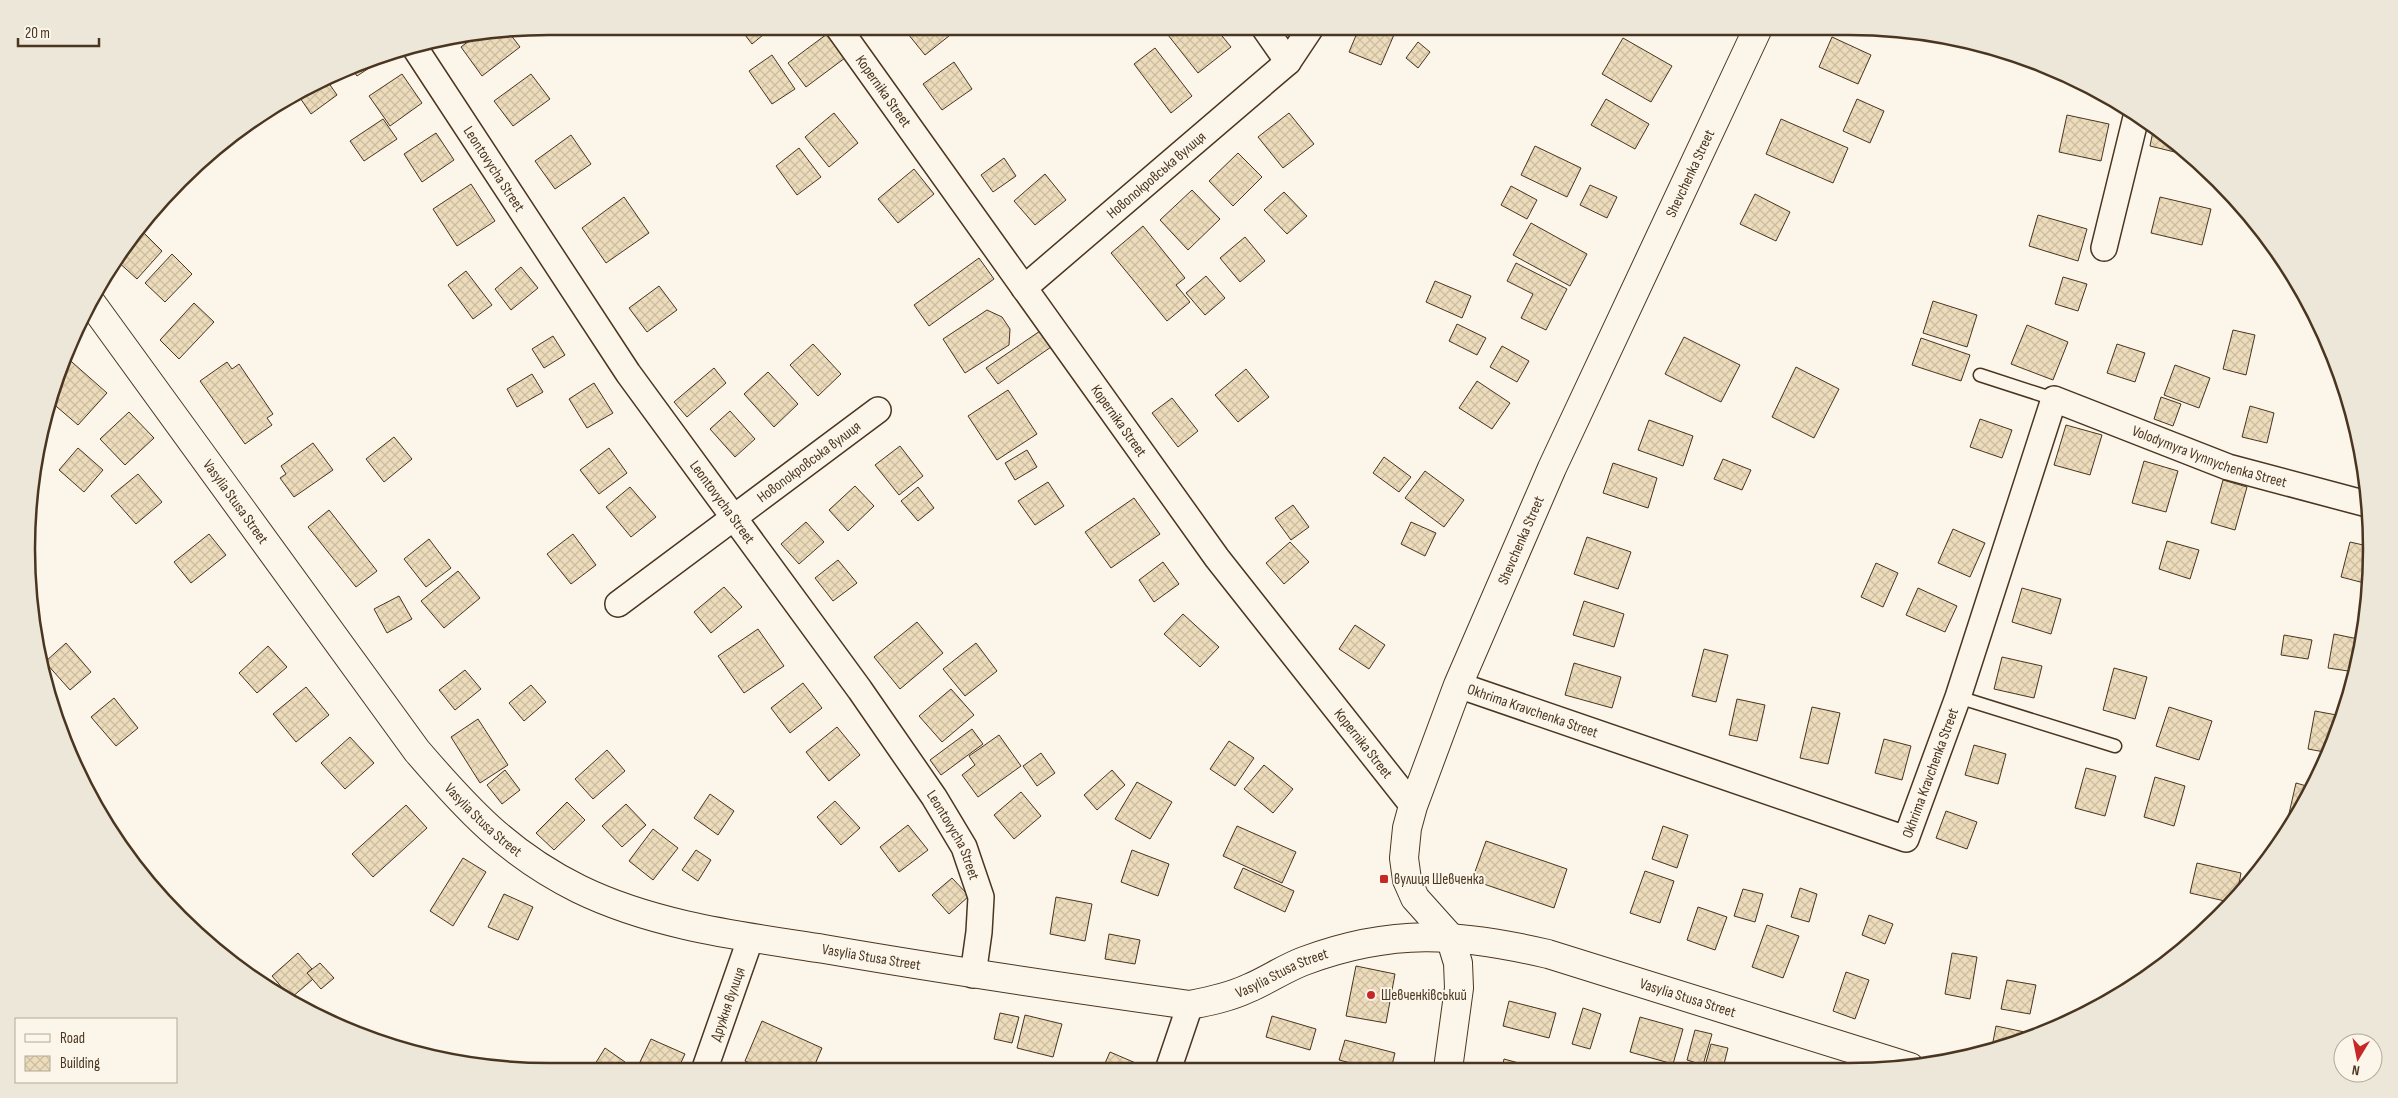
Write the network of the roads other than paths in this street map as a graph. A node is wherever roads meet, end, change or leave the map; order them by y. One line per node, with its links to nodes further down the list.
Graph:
1 (843, 35): 9 (street, Kopernika Street)
2 (1269, 35): 6 (street)
3 (1306, 35): 6 (street, Новопокровська вулиця)
4 (1756, 35): 17 (main road, Shevchenka Street)
5 (418, 53): 15 (street, Leontovycha Street)
6 (1288, 62): 9 (street, Новопокровська вулиця)
7 (2135, 122): 8 (street)
8 (2104, 248)
9 (1024, 288): 20 (street, Kopernika Street)
10 (95, 308): 21 (main road, Vasylia Stusa Street)
11 (1980, 374): 12 (lane)
12 (2054, 399): 14 (street, Volodymyra Vynnychenka Street); 18 (street, Okhrima Kravchenka Street)
13 (878, 410): 15 (street, Новопокровська вулиця)
14 (2361, 502)
15 (734, 516): 16 (street, Новопокровська вулиця); 23 (street, Leontovycha Street)
16 (618, 604)
17 (1458, 685): 18 (street, Okhrima Kravchenka Street); 20 (main road, Shevchenka Street)
18 (1958, 697): 19 (lane)
19 (2115, 746)
20 (1412, 806): 22 (main road, Shevchenka Street)
21 (751, 937): 23 (main road, Vasylia Stusa Street); 26 (street, Дружня вулиця)
22 (1450, 937): 24 (main road, Vasylia Stusa Street); 25 (main road, Vasylia Stusa Street); 28 (main road, Shevchenka Street)
23 (973, 975): 24 (main road, Vasylia Stusa Street)
24 (1190, 1005): 27 (street)
25 (1892, 1061)
26 (707, 1063)
27 (1170, 1063)
28 (1449, 1063)

